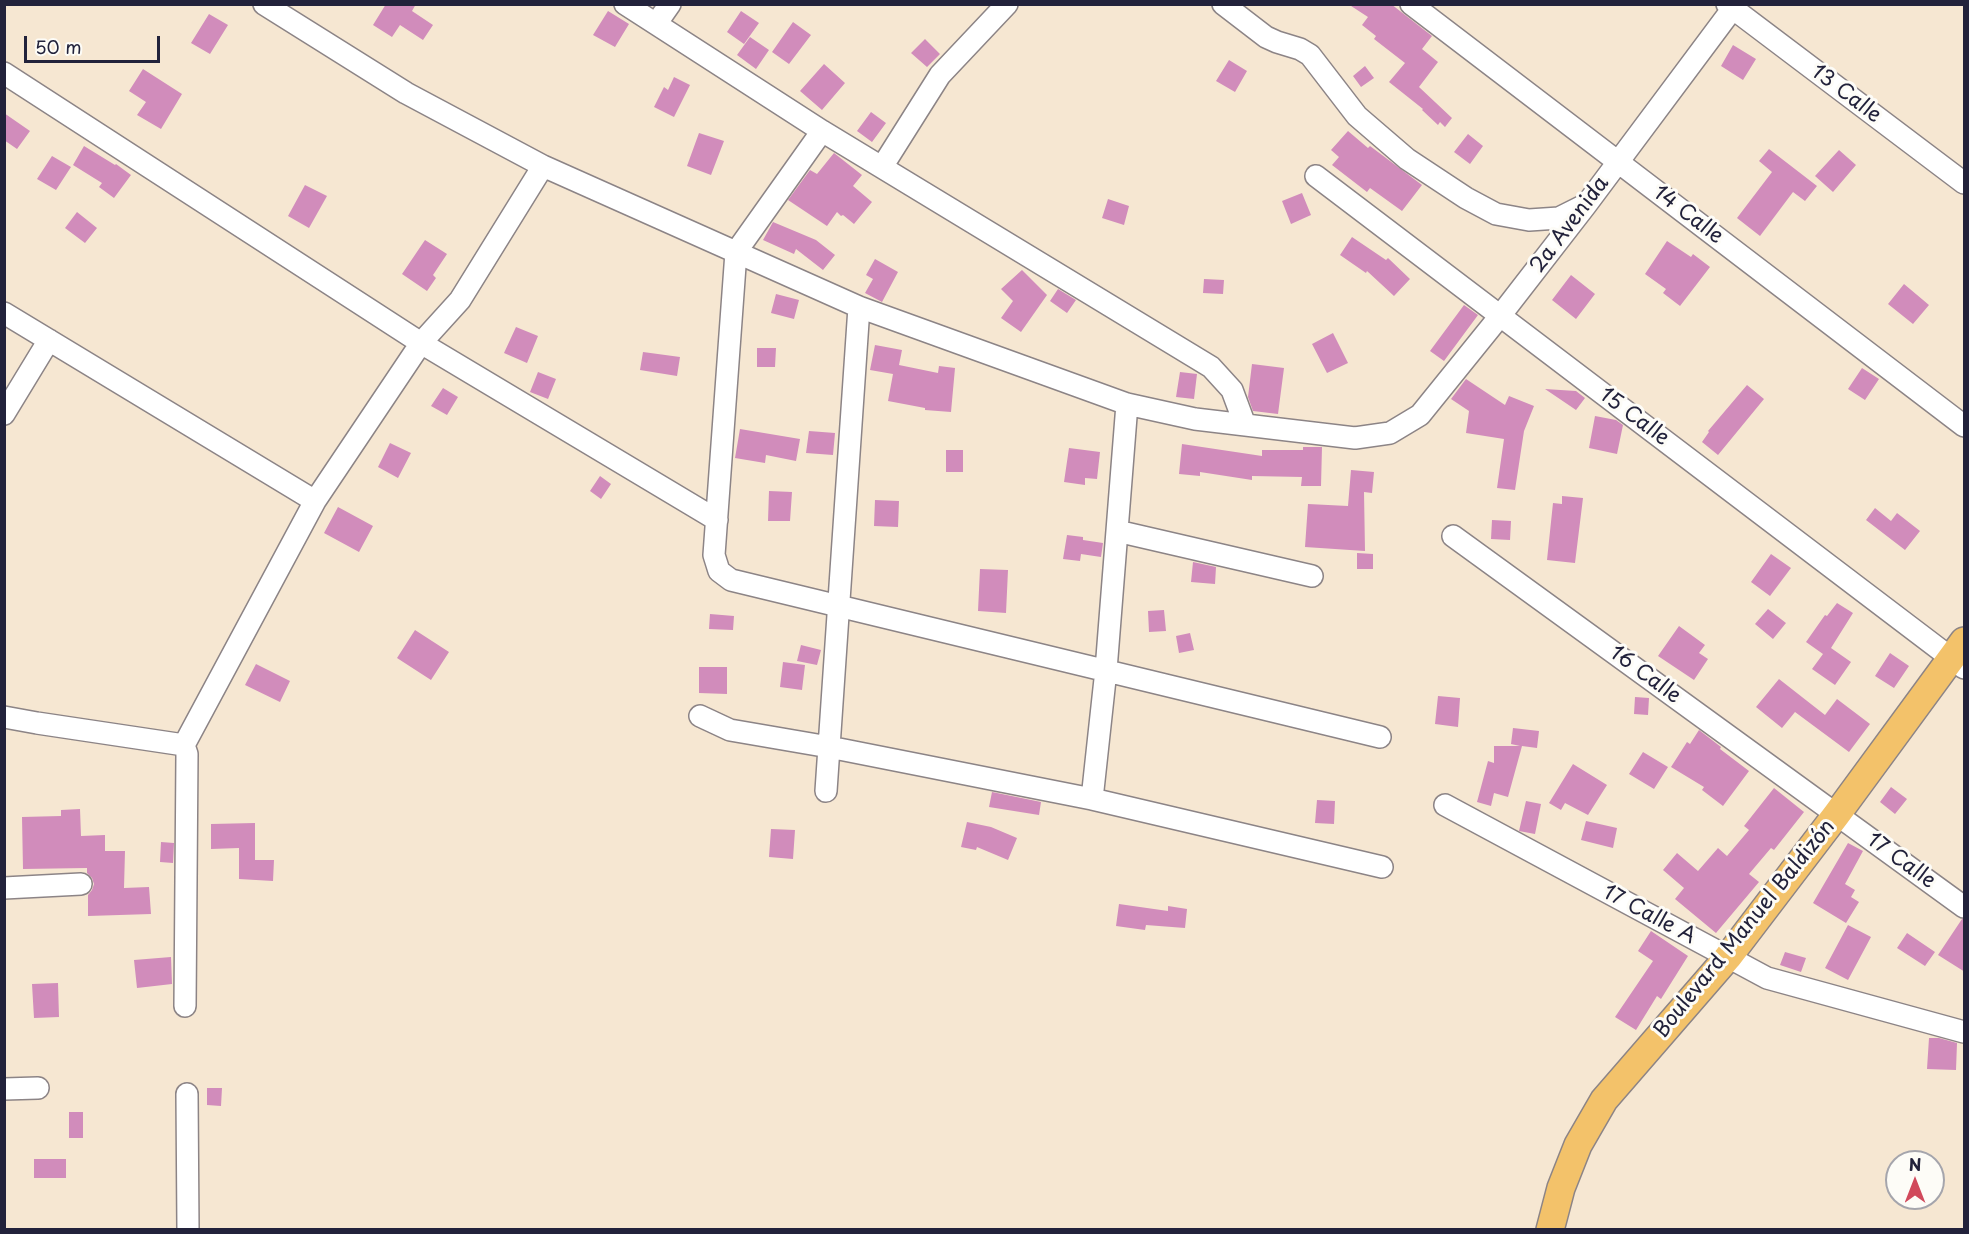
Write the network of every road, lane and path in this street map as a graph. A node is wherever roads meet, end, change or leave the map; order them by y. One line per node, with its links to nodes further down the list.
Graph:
1 (264, 4): 12 (street)
2 (625, 4): 8 (street)
3 (670, 4): 8 (street)
4 (1007, 4): 13 (street)
5 (1223, 4): 16 (street)
6 (1412, 4): 11 (street, 14 Calle)
7 (1732, 6): 11 (street, 2a Avenida); 15 (street, 13 Calle)
8 (656, 24): 10 (street)
9 (4, 73): 22 (street)
10 (822, 131): 13 (street); 17 (street)
11 (1619, 161): 16 (street, 2a Avenida); 26 (street, 14 Calle)
12 (543, 166): 17 (street); 22 (street)
13 (882, 167): 25 (street)
14 (1316, 176): 20 (street, 15 Calle)
15 (1965, 183)
16 (1586, 205): 20 (street, 2a Avenida)
17 (736, 252): 18 (street); 28 (street)
18 (858, 308): 23 (street); 32 (street)
19 (4, 313): 21 (street)
20 (1500, 316): 25 (street, 2a Avenida); 33 (street, 15 Calle)
21 (50, 340): 24 (street); 27 (street)
22 (421, 343): 27 (street); 28 (street)
23 (1127, 404): 25 (street); 29 (street)
24 (4, 414)
25 (1245, 426)
26 (1965, 426)
27 (315, 501): 38 (street)
28 (717, 520): 32 (street)
29 (1117, 531): 31 (street); 34 (street)
30 (1453, 536): 43 (street, 16 Calle)
31 (1312, 576)
32 (839, 606): 34 (street); 39 (street)
33 (1960, 656): 43 (main road, Boulevard Manuel Baldizón)
34 (1106, 670): 37 (street); 41 (street)
35 (700, 716): 39 (street)
36 (4, 717): 38 (street)
37 (1380, 737)
38 (184, 745): 49 (street)
39 (829, 747): 40 (street); 41 (street)
40 (826, 791)
41 (1092, 799): 44 (street)
42 (1445, 805): 48 (street, 17 Calle A)
43 (1837, 814): 47 (street, 17 Calle); 48 (main road, Boulevard Manuel Baldizón)
44 (1382, 867)
45 (81, 884): 46 (street)
46 (4, 888)
47 (1965, 907)
48 (1728, 957): 50 (street, 17 Calle A); 55 (main road, Boulevard Manuel Baldizón)
49 (185, 1006)
50 (1965, 1032)
51 (38, 1088): 52 (street)
52 (4, 1089)
53 (187, 1094): 54 (street)
54 (188, 1230)
55 (1550, 1230)

